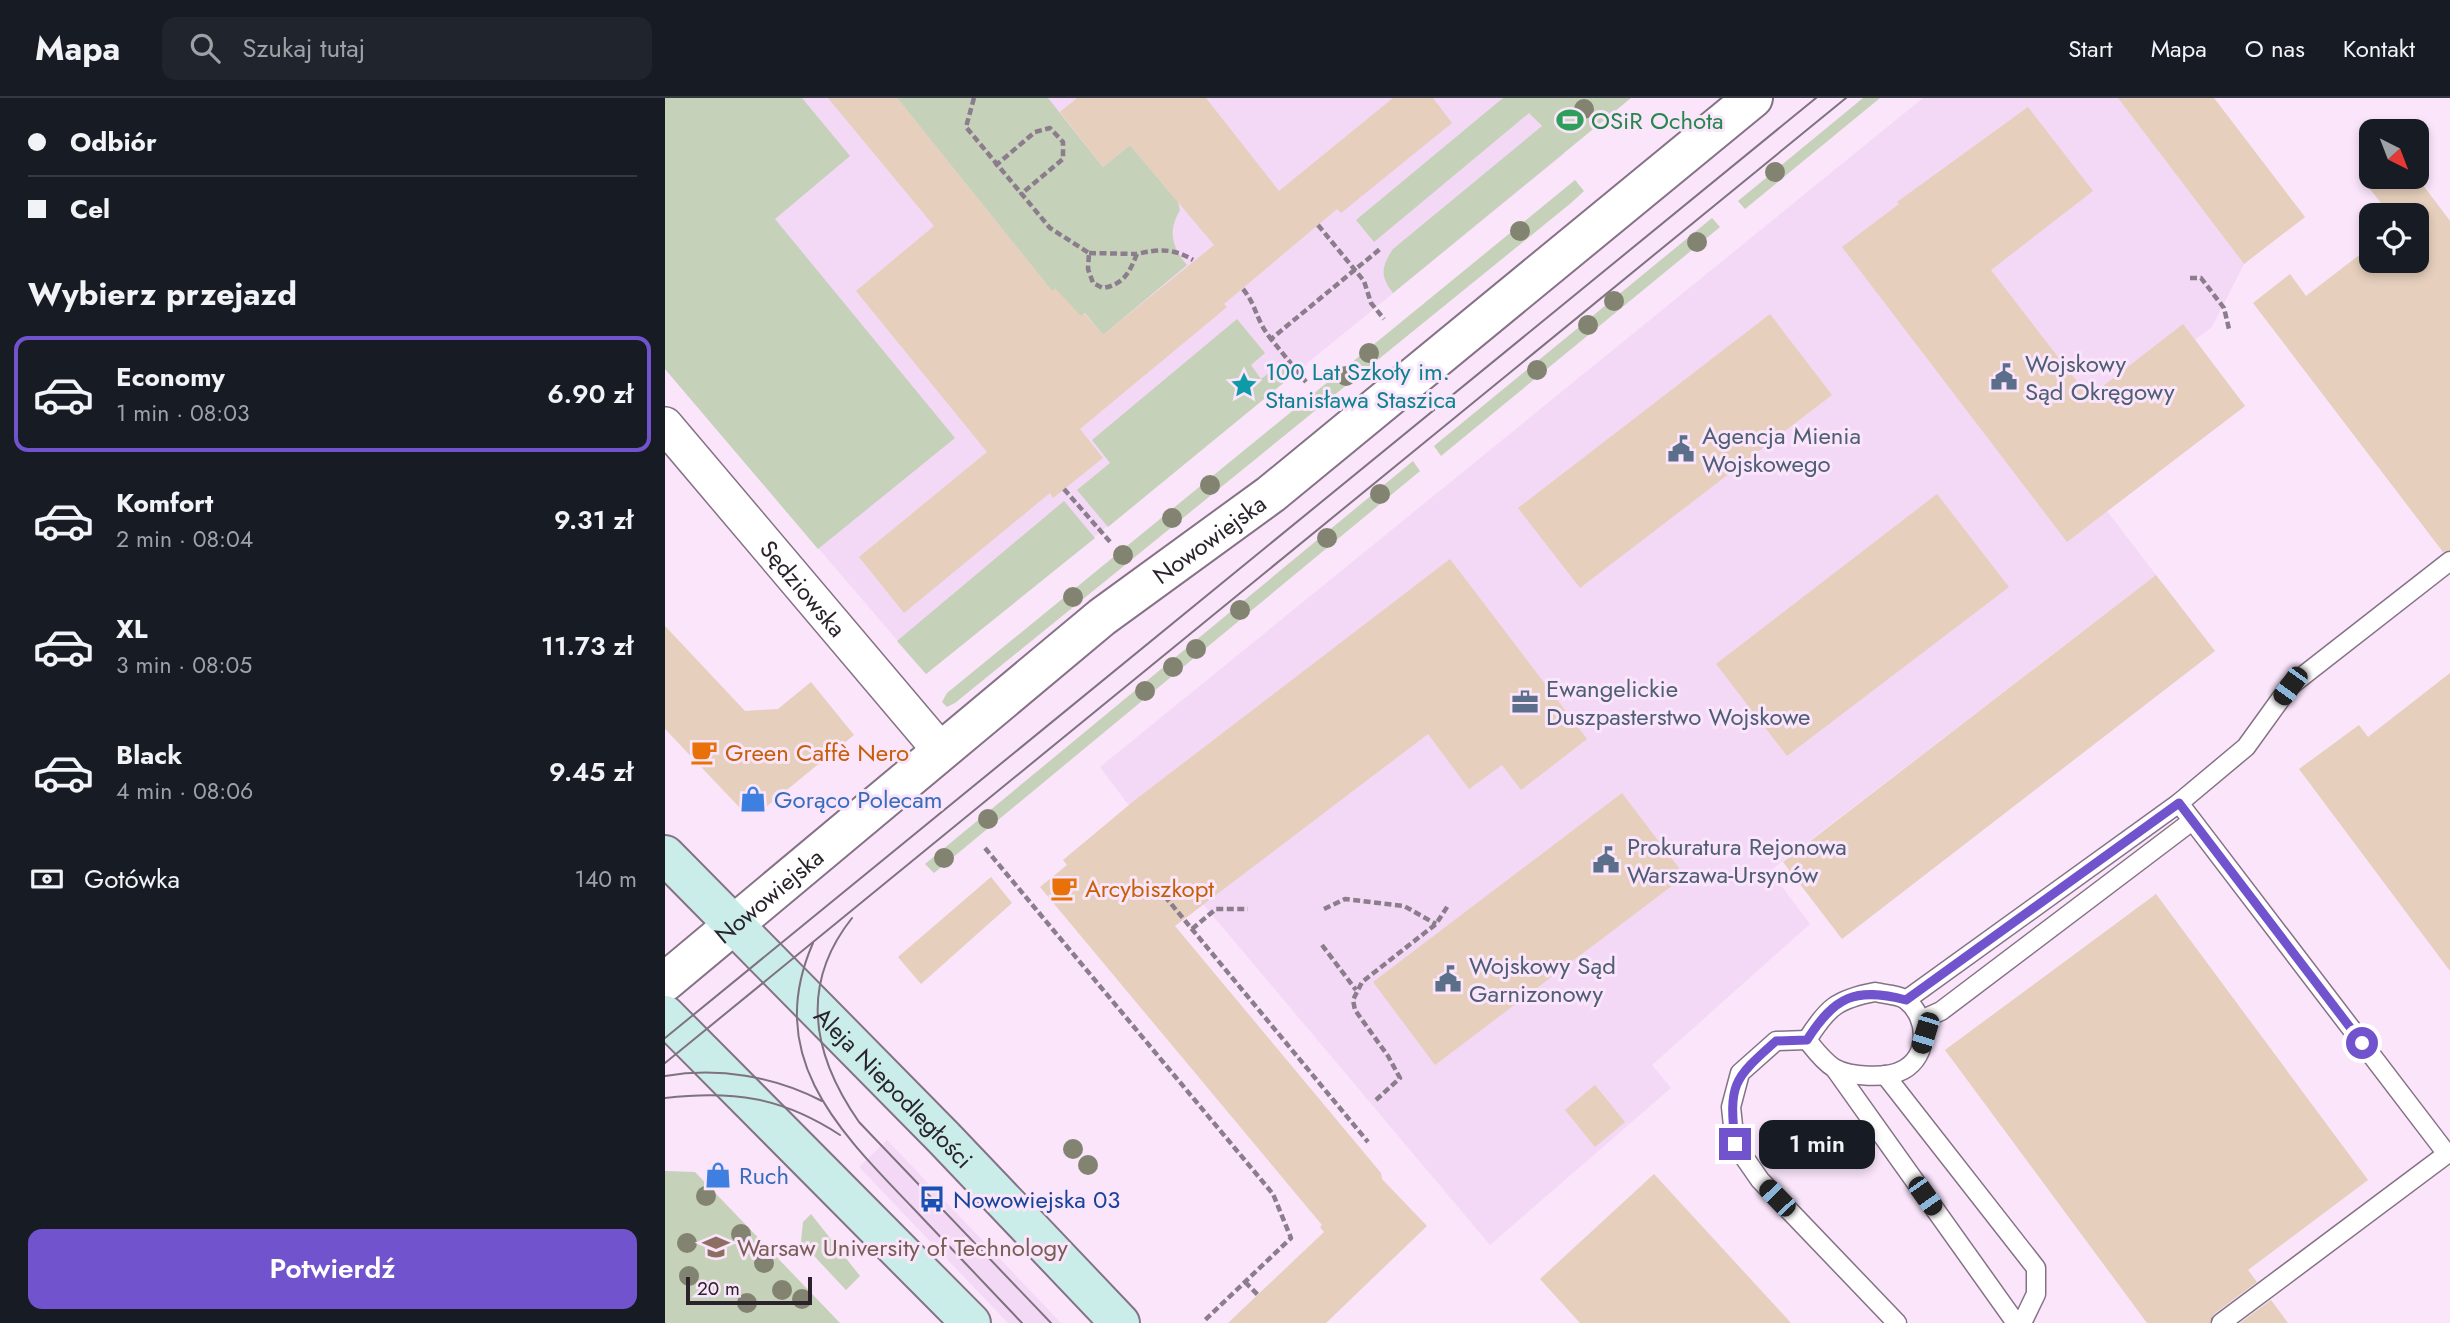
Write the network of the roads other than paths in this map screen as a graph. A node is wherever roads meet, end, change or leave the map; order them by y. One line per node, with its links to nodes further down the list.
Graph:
1 (1753, 98): 4 (street, Nowowiejska)
2 (665, 425): 4 (street, Sędziowska)
3 (2450, 562): 5 (lane)
4 (941, 751): 8 (street, Nowowiejska)
5 (2179, 803): 6 (lane); 10 (lane)
6 (2192, 821): 12 (lane); 21 (lane)
7 (665, 855): 8 (main road, Aleja Niepodległości)
8 (732, 924): 9 (street, Nowowiejska); 17 (main road, Aleja Niepodległości)
9 (665, 982)
10 (1906, 1000): 12 (lane); 13 (lane)
11 (665, 1015): 16 (main road)
12 (1921, 1020): 15 (lane)
13 (1807, 1040): 14 (lane); 18 (lane)
14 (1835, 1069): 15 (lane); 19 (lane)
15 (1885, 1075): 20 (lane)
16 (971, 1323)
17 (1120, 1323)
18 (1897, 1323)
19 (2016, 1323)
20 (2022, 1323)
21 (2221, 1323)

